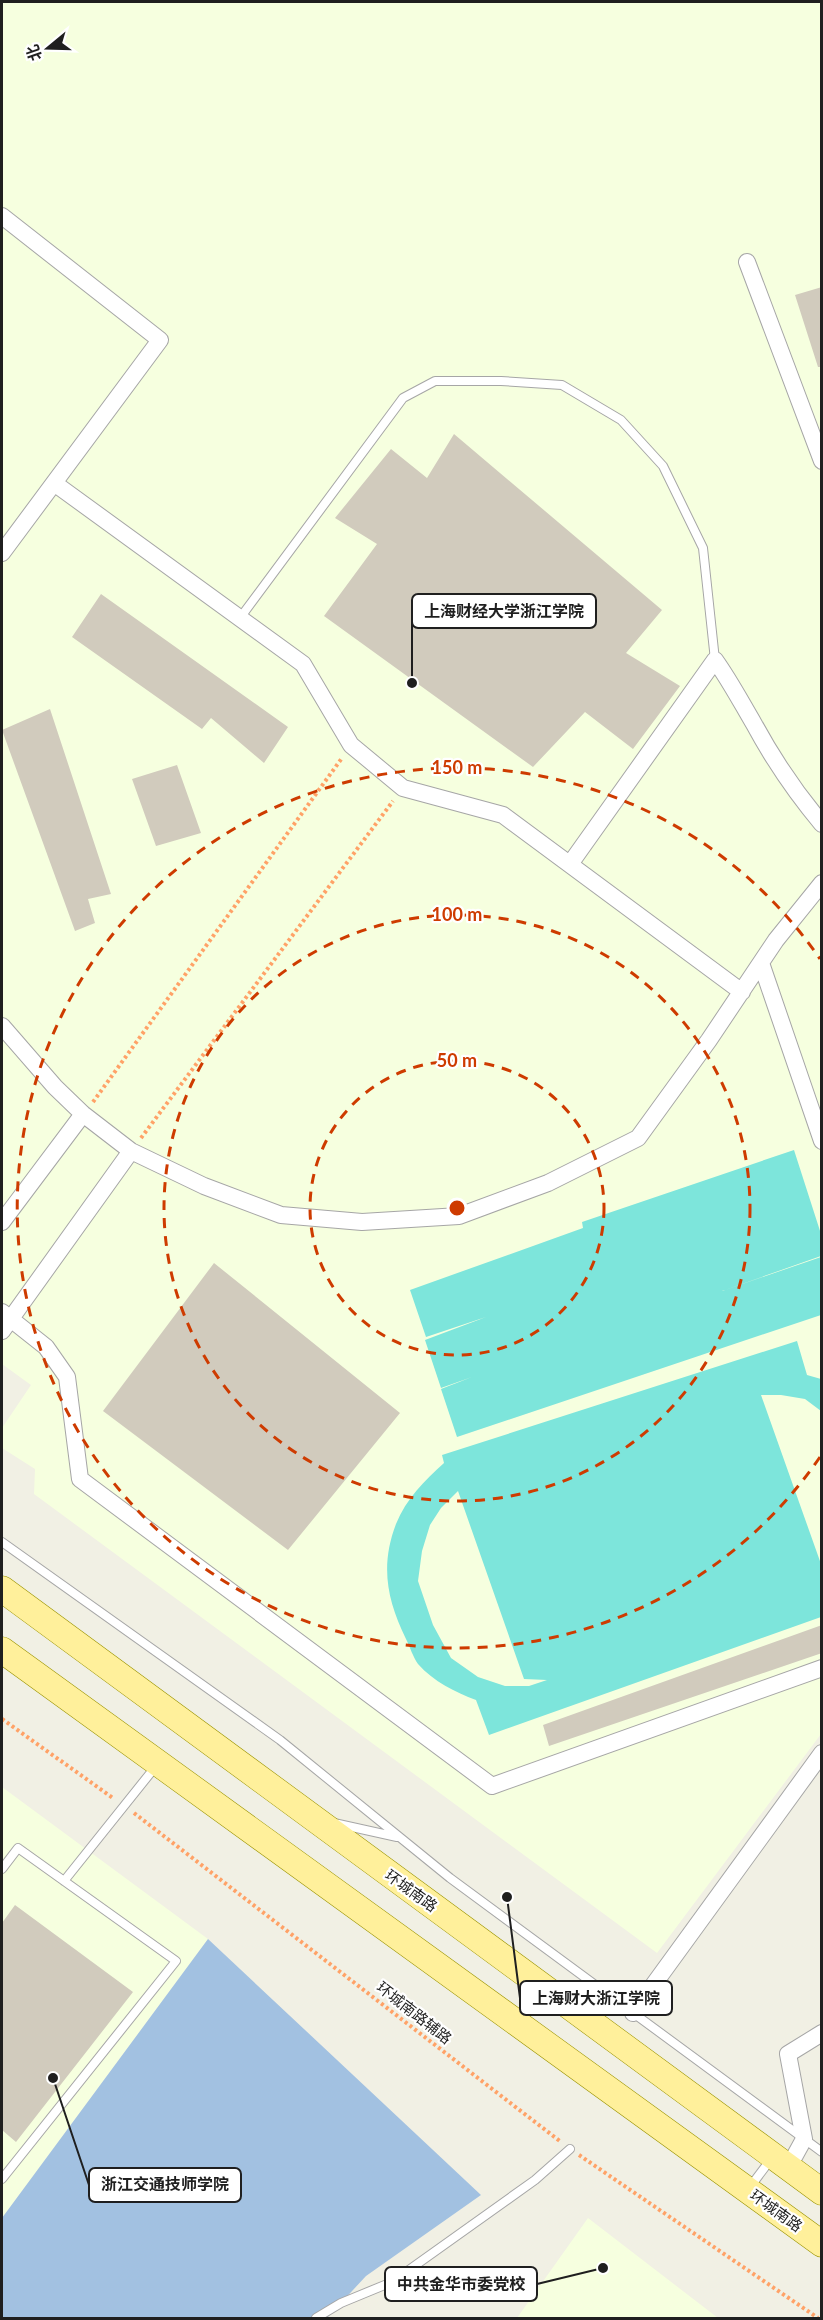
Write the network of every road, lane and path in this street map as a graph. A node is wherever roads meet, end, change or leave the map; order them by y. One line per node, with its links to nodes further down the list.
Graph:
1 (2, 216): 4 (street)
2 (747, 262): 3 (street)
3 (822, 461)
4 (54, 483): 5 (street); 6 (street)
5 (2, 553)
6 (240, 618): 7 (lane); 8 (street)
7 (715, 660): 10 (street); 11 (street)
8 (351, 745): 9 (street); 16 (path)
9 (403, 788): 11 (street); 18 (path)
10 (822, 824)
11 (570, 864): 14 (street)
12 (822, 883): 13 (street)
13 (761, 963): 14 (street); 17 (street)
14 (742, 992): 18 (street)
15 (2, 1026): 16 (street)
16 (83, 1114): 18 (street); 19 (street)
17 (822, 1141)
18 (131, 1150): 20 (street)
19 (2, 1222)
20 (5, 1320): 24 (street)
21 (2, 1542): 30 (lane)
22 (2, 1589): 29 (main road, 环城南路)
23 (2, 1650): 27 (main road, 环城南路)
24 (822, 1668)
25 (2, 1719): 28 (path, 环城南路辅路)
26 (822, 1754): 33 (street)
27 (158, 1763): 28 (lane); 40 (main road, 环城南路)
28 (124, 1806): 32 (lane); 36 (path, 环城南路辅路)
29 (312, 1818): 30 (lane); 38 (main road, 环城南路)
30 (400, 1838): 33 (lane)
31 (2, 1869): 32 (lane)
32 (64, 1881): 39 (lane)
33 (633, 2013): 35 (lane)
34 (822, 2033): 35 (street)
35 (804, 2139): 37 (lane); 38 (street)
36 (570, 2149): 43 (lane); 44 (path, 环城南路辅路)
37 (822, 2152)
38 (780, 2162): 40 (lane); 41 (main road, 环城南路)
39 (2, 2179)
40 (748, 2190): 42 (main road, 环城南路)
41 (822, 2192)
42 (822, 2244)
43 (316, 2319)
44 (818, 2319)

